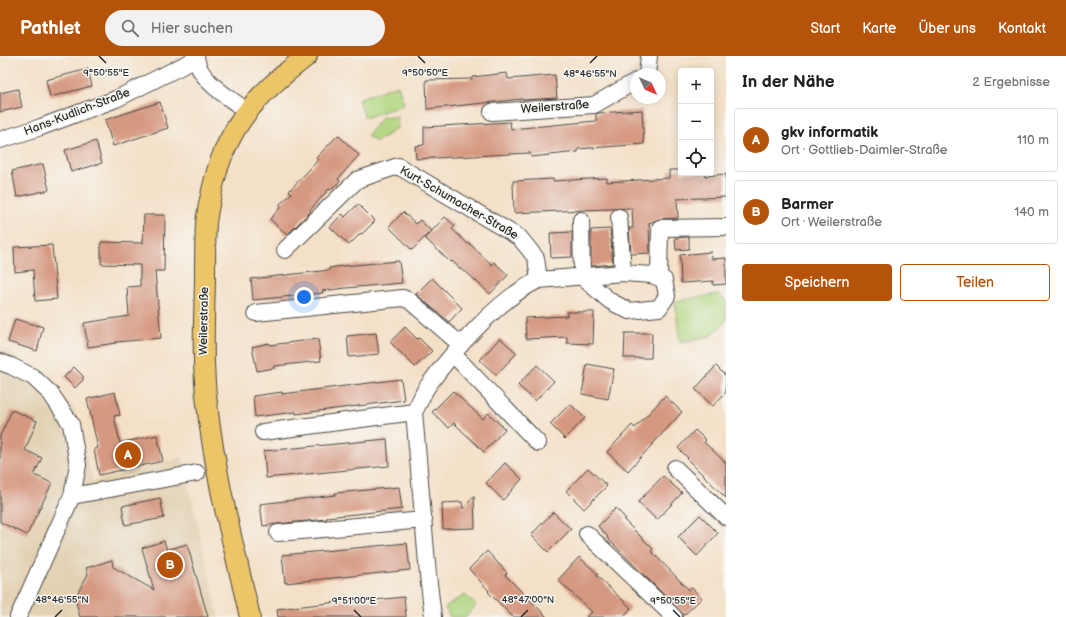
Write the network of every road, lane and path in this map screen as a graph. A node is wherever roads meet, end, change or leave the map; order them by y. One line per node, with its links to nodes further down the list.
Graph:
1 (306, 56): 6 (main road, Weilerstraße)
2 (649, 56): 4 (street)
3 (196, 57): 6 (street); 8 (street, Hans-Kudlich-Straße)
4 (648, 68)
5 (630, 84): 7 (street, Weilerstraße)
6 (247, 111): 31 (main road, Weilerstraße)
7 (492, 112)
8 (0, 140)
9 (619, 217): 13 (street)
10 (581, 220): 14 (street)
11 (726, 227): 15 (street)
12 (285, 250): 16 (street, Kurt-Schumacher-Straße)
13 (623, 273): 14 (street); 15 (street)
14 (582, 277): 15 (street); 16 (street)
15 (659, 277)
16 (539, 280): 18 (street)
17 (256, 313): 18 (street)
18 (457, 350): 20 (street); 22 (street)
19 (0, 362): 25 (street)
20 (414, 412): 21 (street); 27 (street)
21 (263, 432)
22 (538, 442)
23 (675, 468): 26 (street)
24 (197, 473): 25 (street)
25 (72, 496): 30 (street)
26 (726, 517)
27 (424, 520): 28 (street); 32 (street)
28 (278, 533)
29 (587, 534): 33 (street)
30 (18, 617)
31 (250, 617)
32 (434, 617)
33 (674, 617)

